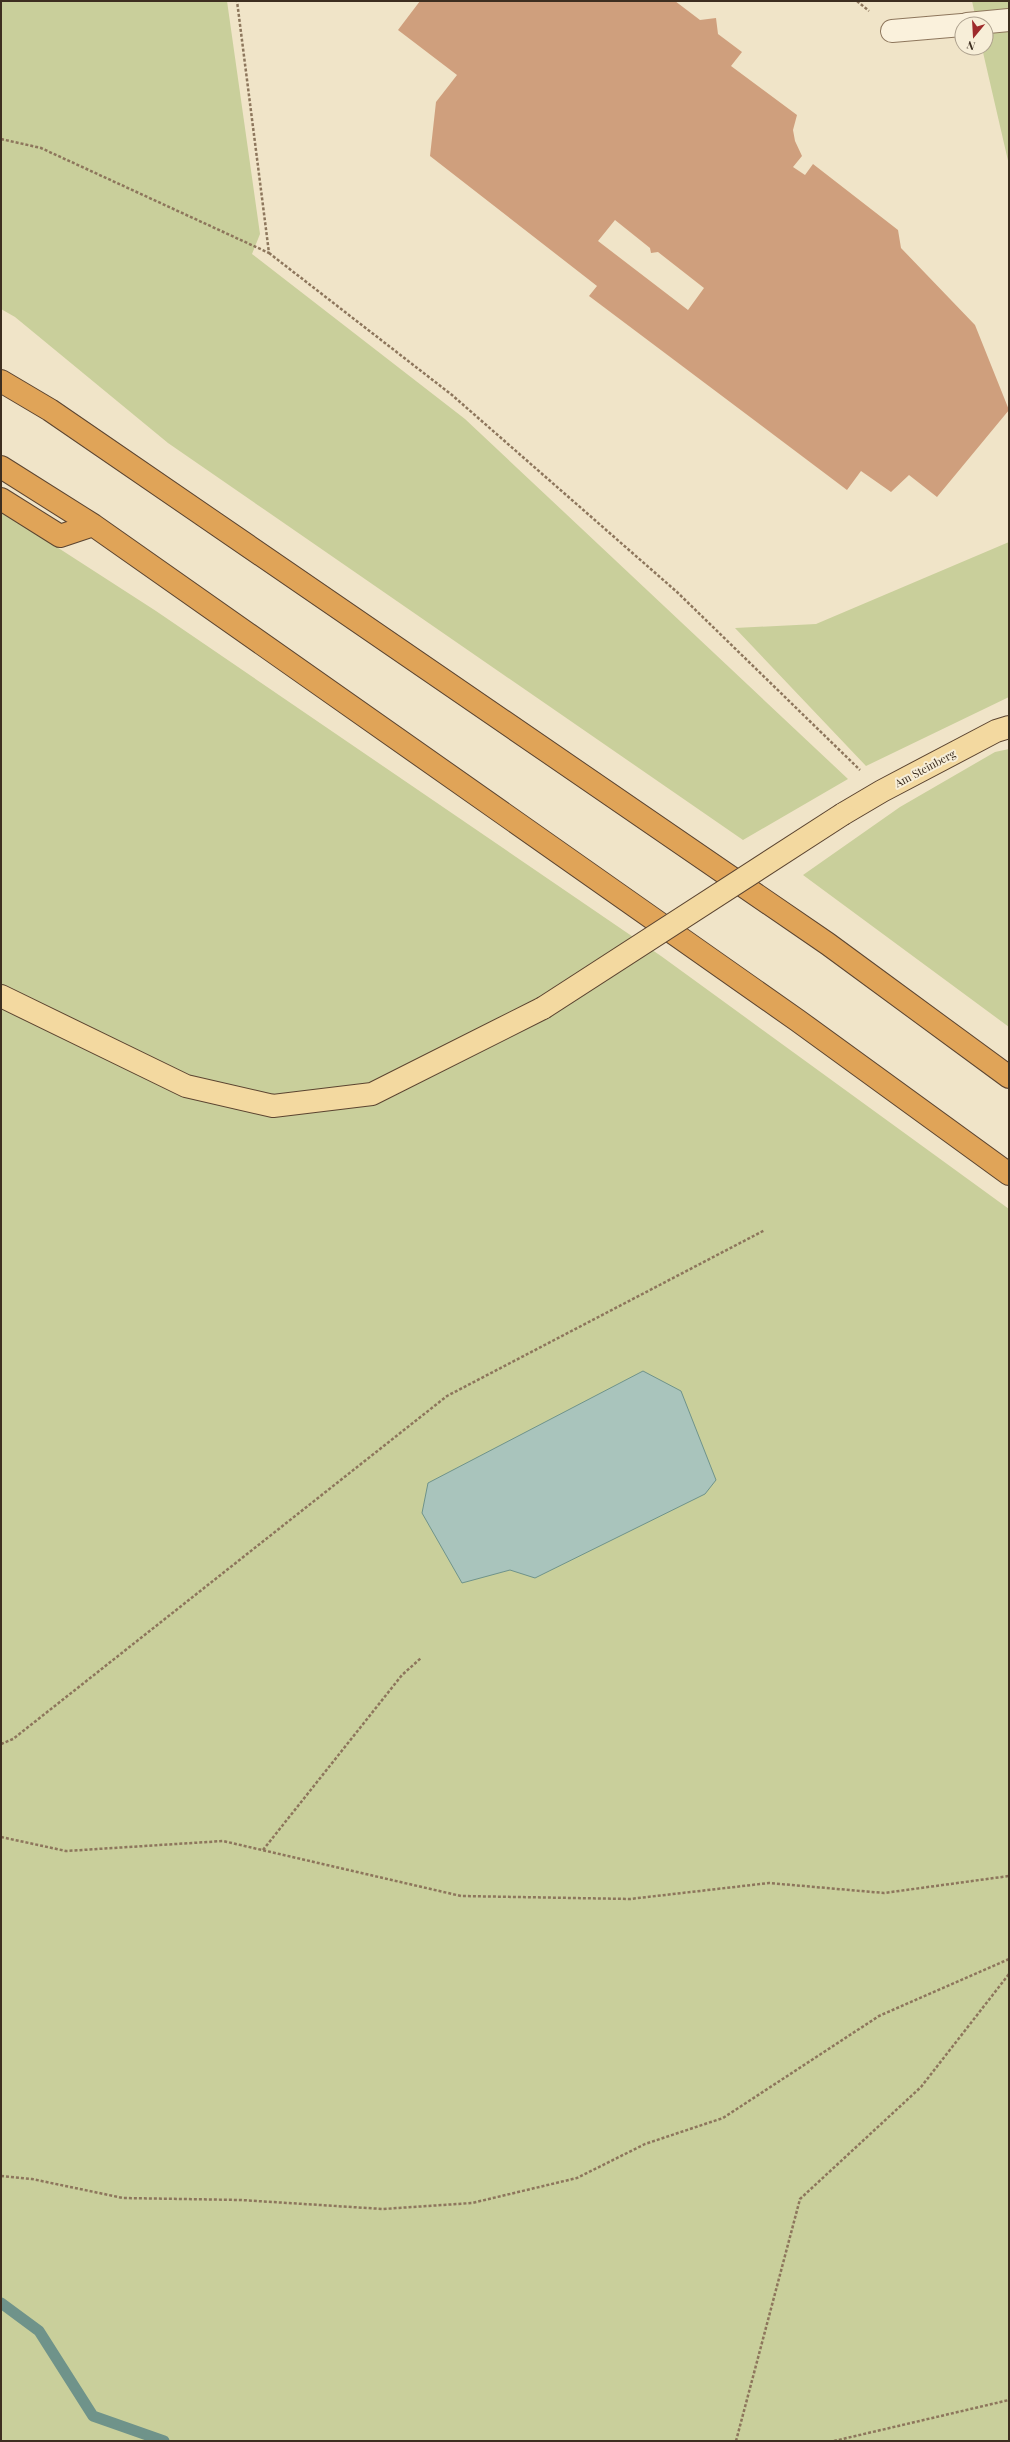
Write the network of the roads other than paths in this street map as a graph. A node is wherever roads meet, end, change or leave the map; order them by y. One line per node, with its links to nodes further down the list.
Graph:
1 (1009, 20): 2 (lane)
2 (994, 21)
3 (954, 25): 4 (lane)
4 (892, 32)
5 (1, 381): 11 (highway)
6 (1, 467): 8 (highway)
7 (1, 499): 8 (highway)
8 (93, 525): 12 (highway)
9 (1009, 727): 10 (main road, Am Steinberg, bridge)
10 (1, 996)
11 (1009, 1077)
12 (1009, 1174)

